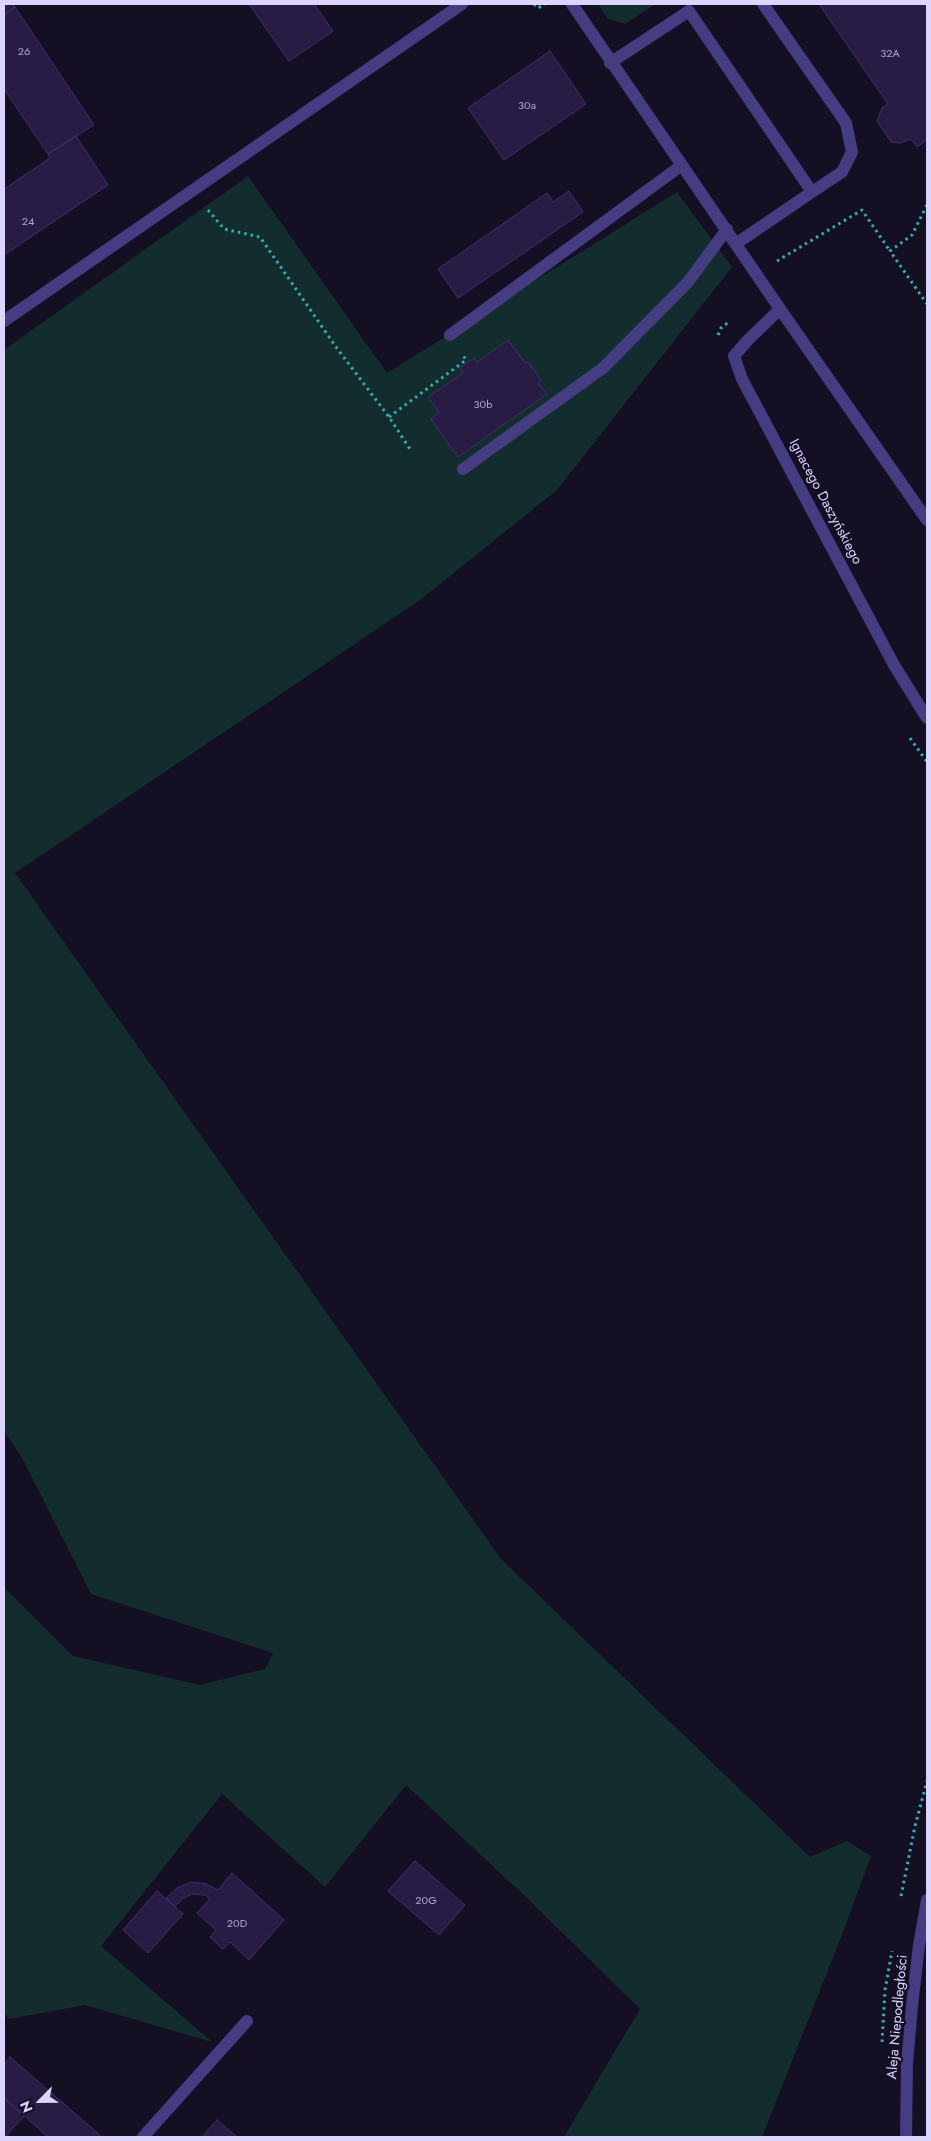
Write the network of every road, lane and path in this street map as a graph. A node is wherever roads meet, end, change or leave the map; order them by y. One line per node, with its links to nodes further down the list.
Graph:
1 (462, 4): 8 (street)
2 (534, 4): 3 (path)
3 (545, 4)
4 (572, 4): 6 (street)
5 (763, 4): 9 (street)
6 (610, 63): 7 (street); 9 (street)
7 (682, 165): 11 (street); 18 (street)
8 (192, 190): 17 (street); 19 (path)
9 (812, 192): 12 (street)
10 (927, 205): 13 (path)
11 (727, 229): 12 (street); 21 (street)
12 (737, 243): 14 (street)
13 (890, 251): 14 (path); 15 (path)
14 (757, 273): 16 (street)
15 (927, 304)
16 (780, 309): 22 (street); 23 (street, Ignacego Daszyńskiego)
17 (4, 321)
18 (450, 335): 19 (path)
19 (389, 417): 20 (path)
20 (410, 449)
21 (463, 469)
22 (927, 520)
23 (927, 718)
24 (927, 1900): 27 (street, Aleja Niepodległości)
25 (247, 2022): 26 (street)
26 (143, 2137)
27 (906, 2137)

